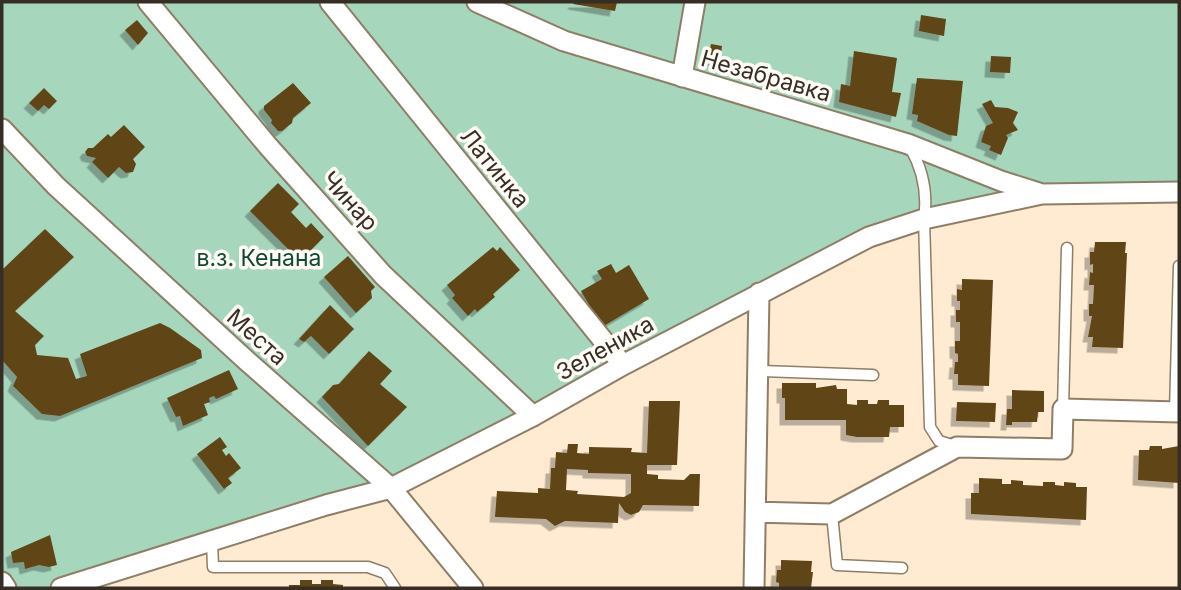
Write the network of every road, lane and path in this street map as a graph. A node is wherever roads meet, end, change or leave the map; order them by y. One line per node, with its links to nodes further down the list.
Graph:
1 (148, 2): 19 (street, Чинар)
2 (330, 2): 14 (street, Латинка)
3 (477, 2): 5 (street, Незабравка)
4 (695, 2): 5 (street)
5 (682, 77): 7 (street, Незабравка)
6 (2, 129): 21 (street, Места)
7 (908, 144): 9 (street, Незабравка); 10 (lane)
8 (1179, 192): 9 (street, Зеленика)
9 (1042, 194): 10 (street, Зеленика)
10 (924, 219): 13 (street, Зеленика); 20 (lane)
11 (1067, 248): 17 (lane)
12 (1179, 266): 18 (lane)
13 (759, 293): 14 (street, Зеленика); 15 (street)
14 (623, 365): 19 (street, Зеленика)
15 (759, 371): 16 (lane); 22 (street)
16 (873, 376)
17 (1063, 409): 18 (street); 20 (street)
18 (1177, 412)
19 (533, 416): 21 (street, Зеленика)
20 (957, 447): 23 (street)
21 (391, 488): 24 (street, Зеленика); 31 (street, Места)
22 (756, 512): 23 (street); 32 (street)
23 (832, 514): 25 (lane)
24 (212, 541): 27 (street, Зеленика); 30 (lane)
25 (902, 568)
26 (2, 582): 28 (street)
27 (104, 582): 29 (street, Зеленика)
28 (6, 588)
29 (61, 588)
30 (395, 588)
31 (473, 588)
32 (754, 588)

